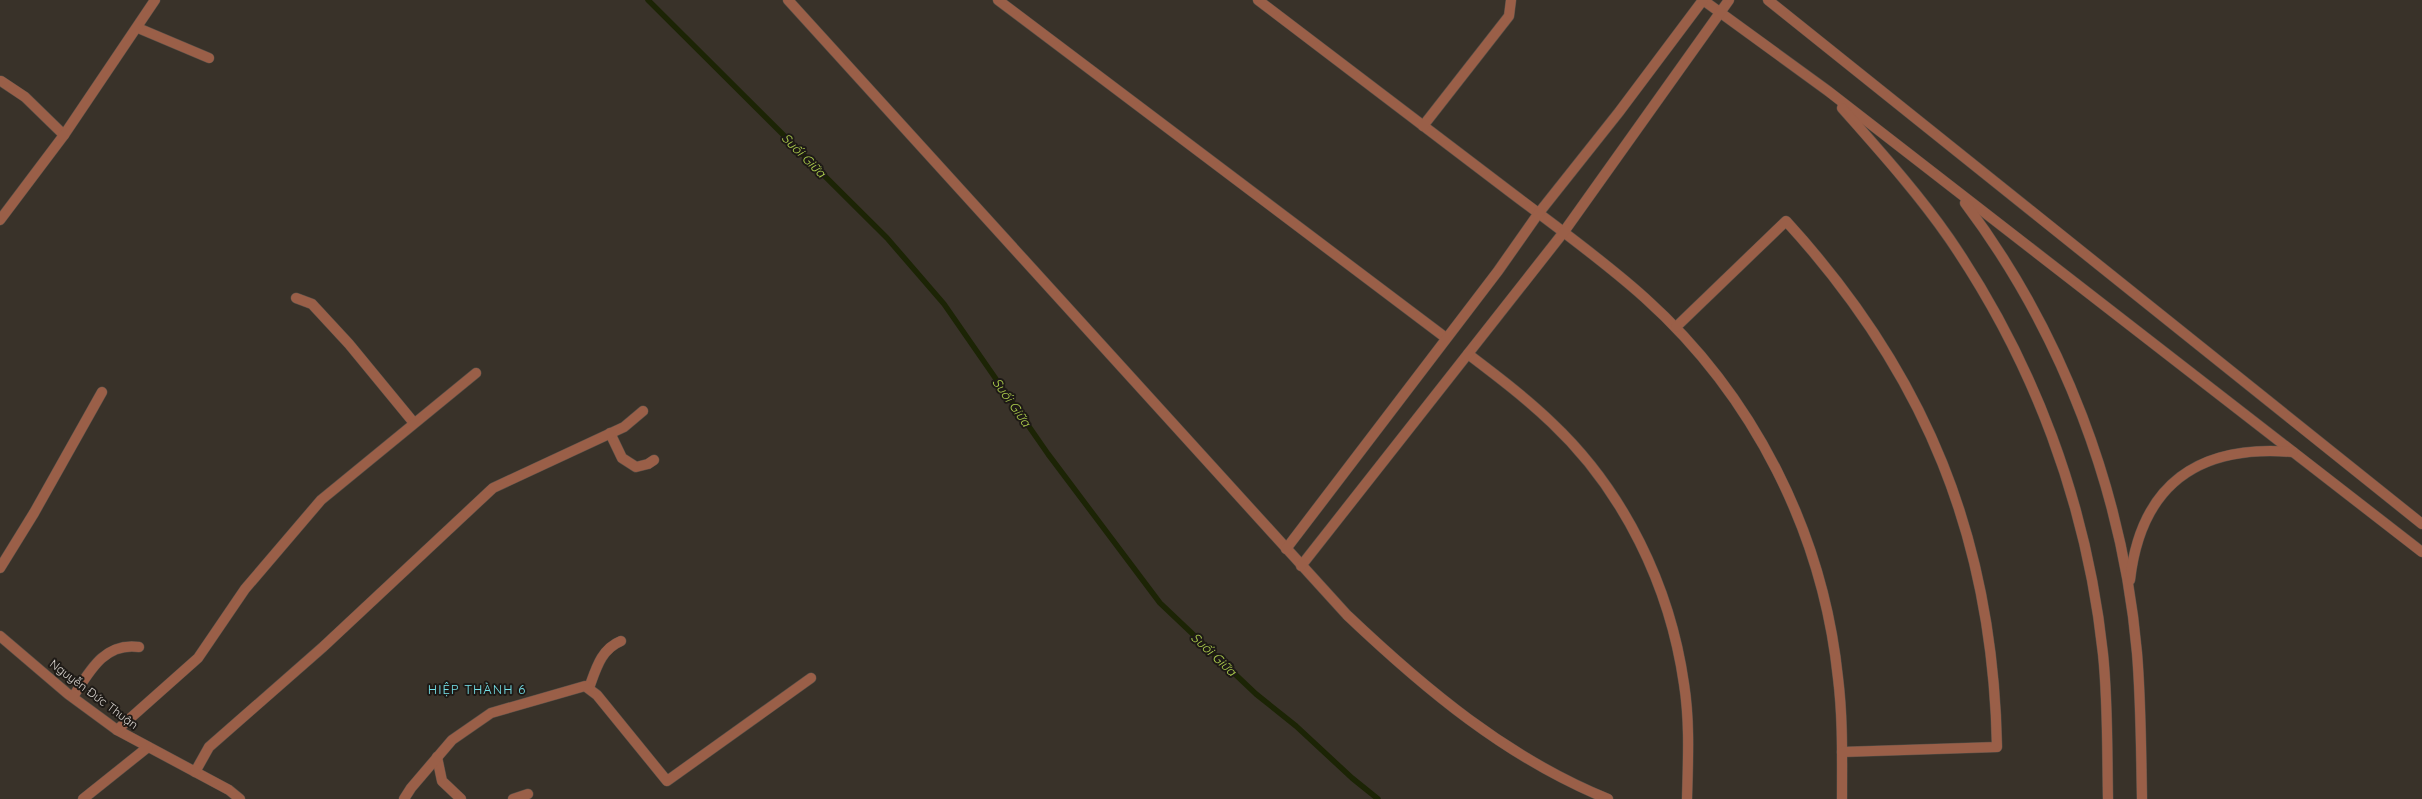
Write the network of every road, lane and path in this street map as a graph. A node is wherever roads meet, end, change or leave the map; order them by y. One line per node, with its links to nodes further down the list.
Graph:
1 (155, 0): 10 (street)
2 (788, 0): 32 (street)
3 (998, 0): 22 (street)
4 (1258, 0): 14 (street)
5 (1511, 0): 14 (street)
6 (1703, 0): 9 (street); 17 (street)
7 (1729, 0): 9 (street)
8 (1768, 0): 31 (street)
9 (1721, 11): 13 (street); 19 (street)
10 (138, 28): 11 (street); 15 (street)
11 (209, 58)
12 (1, 81): 15 (street)
13 (1828, 91): 16 (street); 57 (street)
14 (1423, 126): 17 (street)
15 (64, 135): 18 (street)
16 (1957, 192): 29 (street); 36 (street)
17 (1538, 214): 19 (street); 22 (street)
18 (0, 220)
19 (1563, 233): 21 (street); 23 (street)
20 (296, 298): 27 (street)
21 (1676, 327): 45 (street); 45 (street)
22 (1446, 338): 32 (street)
23 (1468, 354): 34 (street); 55 (street)
24 (476, 373): 27 (street)
25 (102, 392): 35 (street)
26 (643, 411): 28 (street)
27 (414, 423): 43 (street)
28 (610, 433): 30 (street); 47 (street)
29 (2294, 452): 33 (street); 36 (street)
30 (654, 460)
31 (2422, 524)
32 (1286, 549): 34 (street)
33 (2422, 552)
34 (1301, 566): 54 (street)
35 (0, 568)
36 (2130, 600): 58 (street)
37 (0, 636): 42 (street, Nguyễn Đức Thuận)
38 (621, 641): 41 (street)
39 (139, 648): 42 (street)
40 (811, 678): 41 (street)
41 (589, 688): 46 (street)
42 (73, 697): 43 (street, Nguyễn Đức Thuận)
43 (117, 730): 44 (street, Nguyễn Đức Thuận)
44 (148, 748): 47 (street, Nguyễn Đức Thuận); 49 (street)
45 (1842, 752): 56 (street)
46 (437, 757): 51 (street); 52 (street)
47 (195, 772): 50 (street, Nguyễn Đức Thuận)
48 (528, 794): 53 (street)
49 (83, 799)
50 (240, 799)
51 (404, 799)
52 (461, 799)
53 (513, 799)
54 (1608, 799)
55 (1688, 799)
56 (1842, 799)
57 (2108, 799)
58 (2142, 799)

